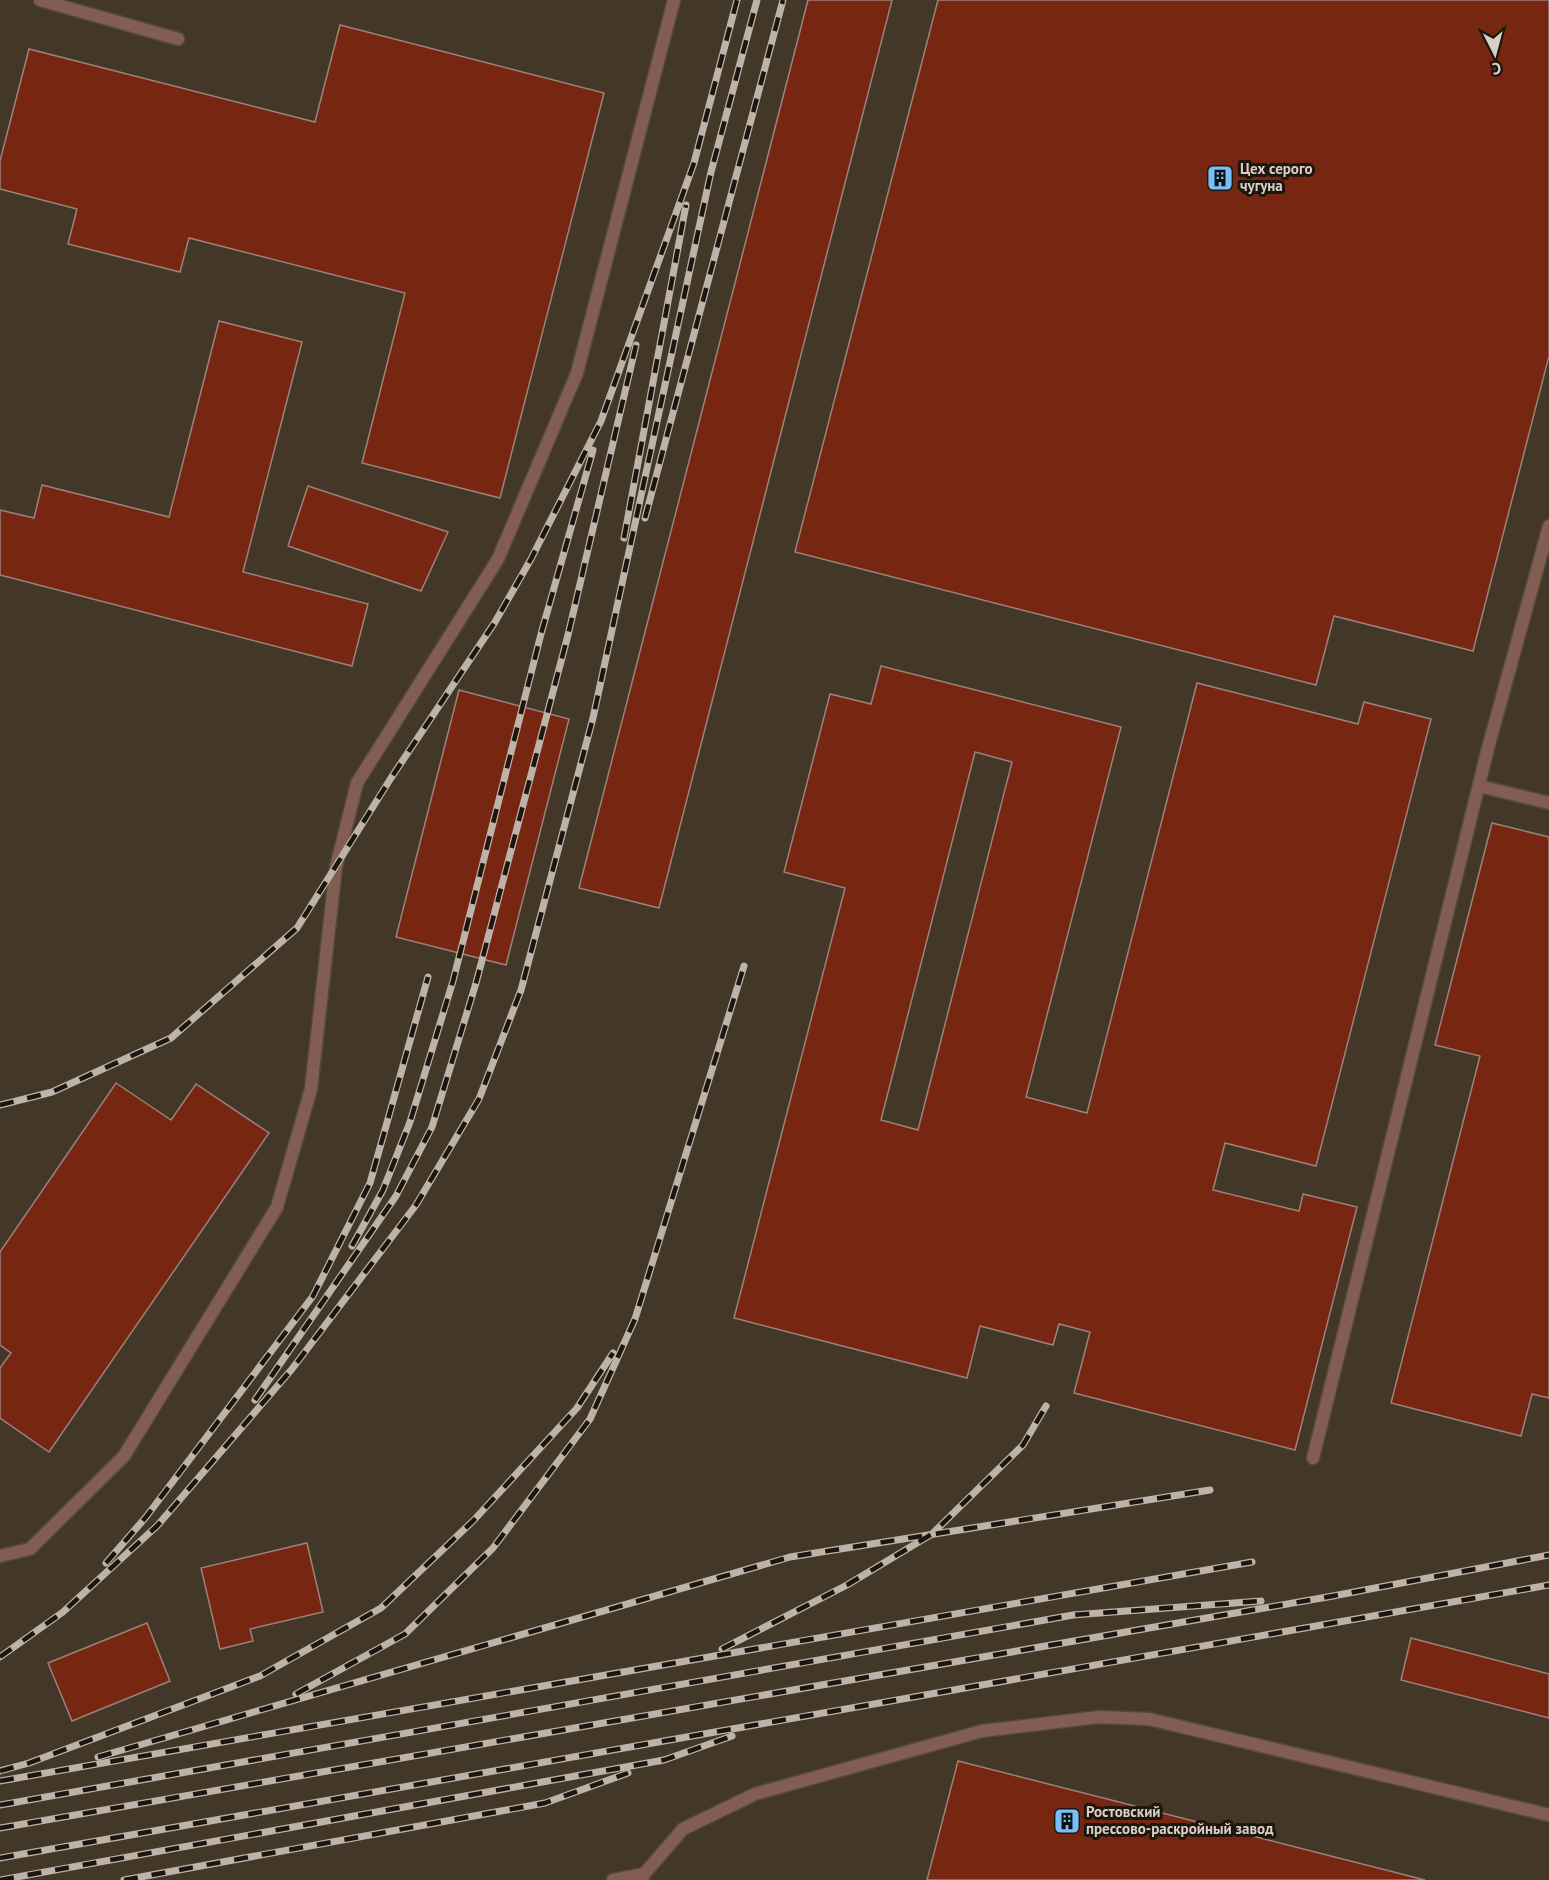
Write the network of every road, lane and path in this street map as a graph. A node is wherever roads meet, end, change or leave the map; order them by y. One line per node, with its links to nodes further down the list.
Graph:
1 (40, 0): 3 (lane)
2 (674, 0): 8 (lane)
3 (178, 39)
4 (1549, 526): 5 (lane)
5 (1479, 786): 6 (lane); 7 (lane)
6 (1549, 803)
7 (1313, 1458)
8 (0, 1556)
9 (1549, 1815): 10 (lane)
10 (643, 1877): 11 (lane)
11 (613, 1880)

